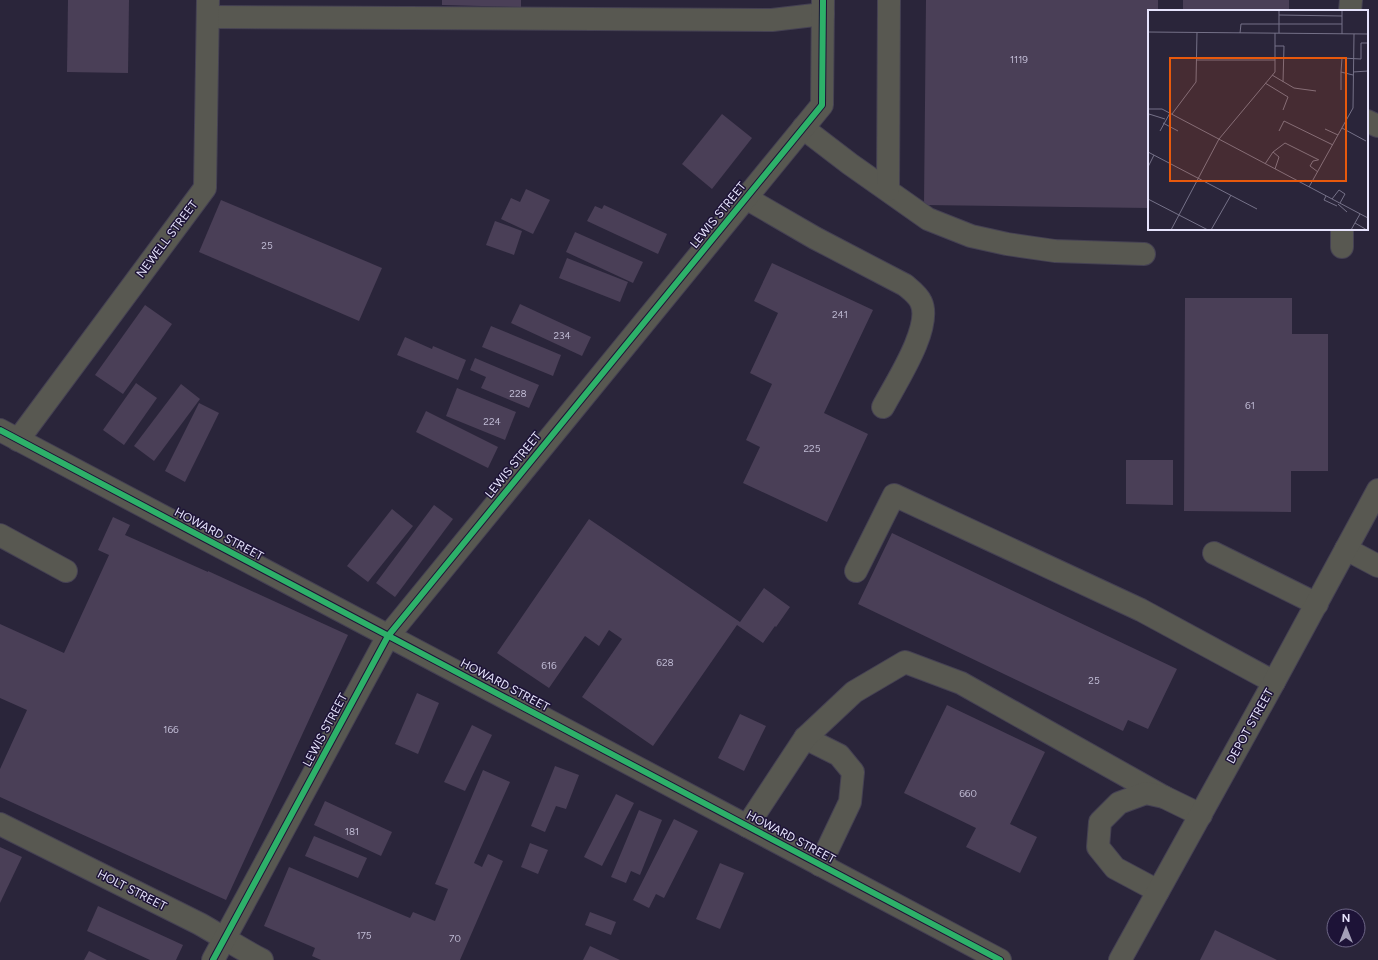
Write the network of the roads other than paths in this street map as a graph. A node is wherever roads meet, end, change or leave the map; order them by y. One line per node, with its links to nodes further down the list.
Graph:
1 (889, 0): 9 (street)
2 (1351, 0): 5 (street)
3 (823, 7): 4 (street); 8 (street, LEWIS STREET)
4 (208, 8): 13 (street, NEWELL STREET)
5 (1350, 10)
6 (1368, 121): 7 (street)
7 (1378, 126)
8 (803, 128): 9 (street); 10 (street, LEWIS STREET)
9 (888, 190): 11 (street)
10 (746, 198): 12 (street); 22 (street, LEWIS STREET)
11 (1144, 254)
12 (883, 407)
13 (9, 435): 22 (street, HOWARD STREET)
14 (1378, 490): 16 (street, DEPOT STREET)
15 (0, 535): 19 (street)
16 (1346, 549): 18 (street); 21 (street, DEPOT STREET)
17 (1214, 553): 21 (street)
18 (1378, 566)
19 (66, 571)
20 (856, 571): 23 (street)
21 (1317, 604): 23 (street, DEPOT STREET)
22 (388, 636): 28 (street, HOWARD STREET); 31 (street, LEWIS STREET)
23 (1274, 682): 26 (street, DEPOT STREET)
24 (805, 738): 25 (street); 28 (street); 29 (street)
25 (1164, 797): 26 (street); 30 (street)
26 (1201, 815): 30 (street, DEPOT STREET)
27 (0, 824): 31 (street, HOLT STREET)
28 (747, 826): 29 (street, HOWARD STREET)
29 (820, 865): 34 (street, HOWARD STREET)
30 (1158, 891): 35 (street, DEPOT STREET)
31 (225, 938): 32 (street, LEWIS STREET); 33 (street, HOLT STREET)
32 (213, 960)
33 (262, 960)
34 (1000, 960)
35 (1120, 960)

